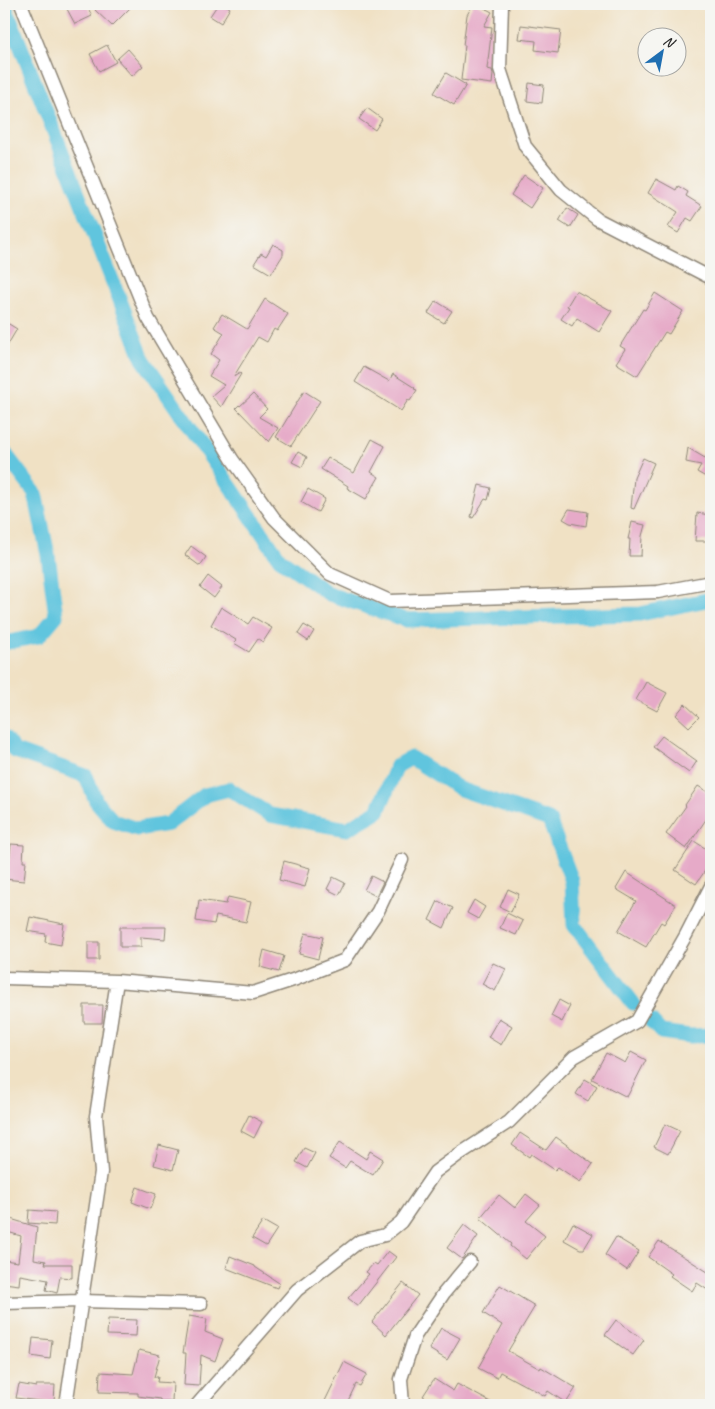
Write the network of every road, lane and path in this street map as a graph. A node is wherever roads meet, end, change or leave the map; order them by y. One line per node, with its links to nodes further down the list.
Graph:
1 (21, 4): 4 (street)
2 (502, 4): 3 (street)
3 (711, 278)
4 (711, 582)
5 (402, 860): 8 (street)
6 (711, 886): 14 (street)
7 (4, 978): 8 (street)
8 (117, 980): 10 (street)
9 (470, 1262): 15 (street)
10 (81, 1301): 11 (street); 12 (street); 13 (street)
11 (4, 1303)
12 (201, 1304)
13 (66, 1405)
14 (197, 1405)
15 (403, 1405)

